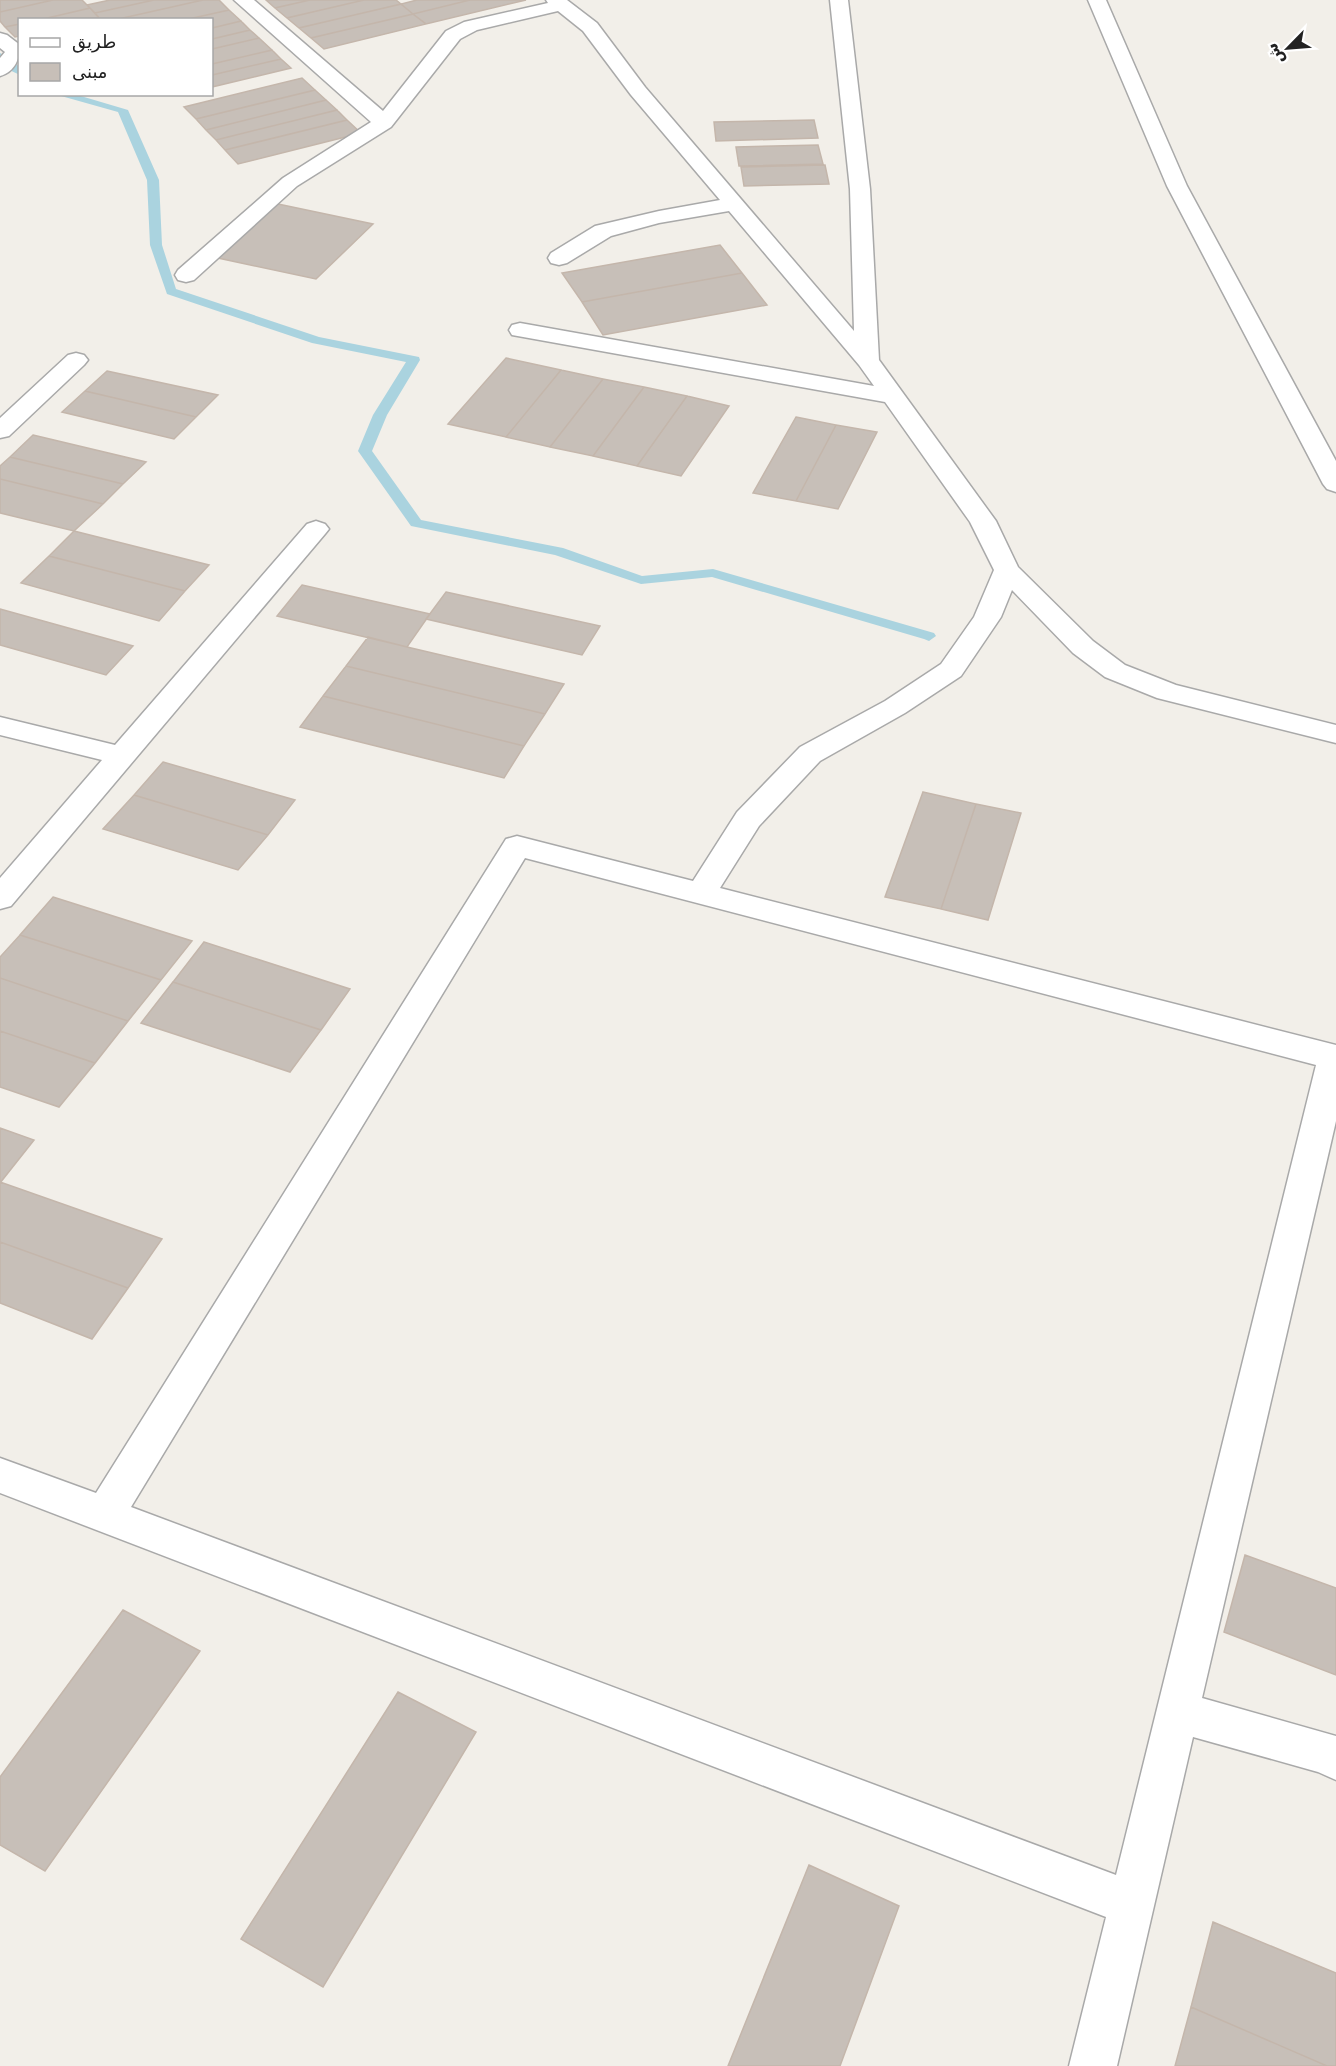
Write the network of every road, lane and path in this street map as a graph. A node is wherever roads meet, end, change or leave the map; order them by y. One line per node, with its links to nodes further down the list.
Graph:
1 (243, 0): 7 (street)
2 (839, 0): 13 (street)
3 (1096, 0): 16 (street)
4 (559, 3): 7 (street); 8 (street)
5 (0, 39): 6 (street)
6 (0, 70)
7 (384, 123): 10 (street)
8 (735, 204): 9 (street); 13 (street)
9 (559, 258)
10 (186, 275)
11 (520, 330): 14 (street)
12 (76, 360): 15 (street)
13 (867, 360): 14 (street)
14 (891, 396): 18 (street)
15 (0, 432)
16 (1336, 484)
17 (316, 529): 21 (street)
18 (1007, 570): 20 (street); 22 (street)
19 (0, 726): 21 (street)
20 (1336, 734)
21 (122, 756): 23 (street)
22 (701, 893): 24 (street); 26 (street)
23 (0, 898)
24 (1335, 1058): 27 (street)
25 (0, 1475): 26 (street)
26 (105, 1514): 29 (street)
27 (1177, 1712): 28 (street); 29 (street)
28 (1336, 1758)
29 (1132, 1904): 30 (street)
30 (1093, 2066)

